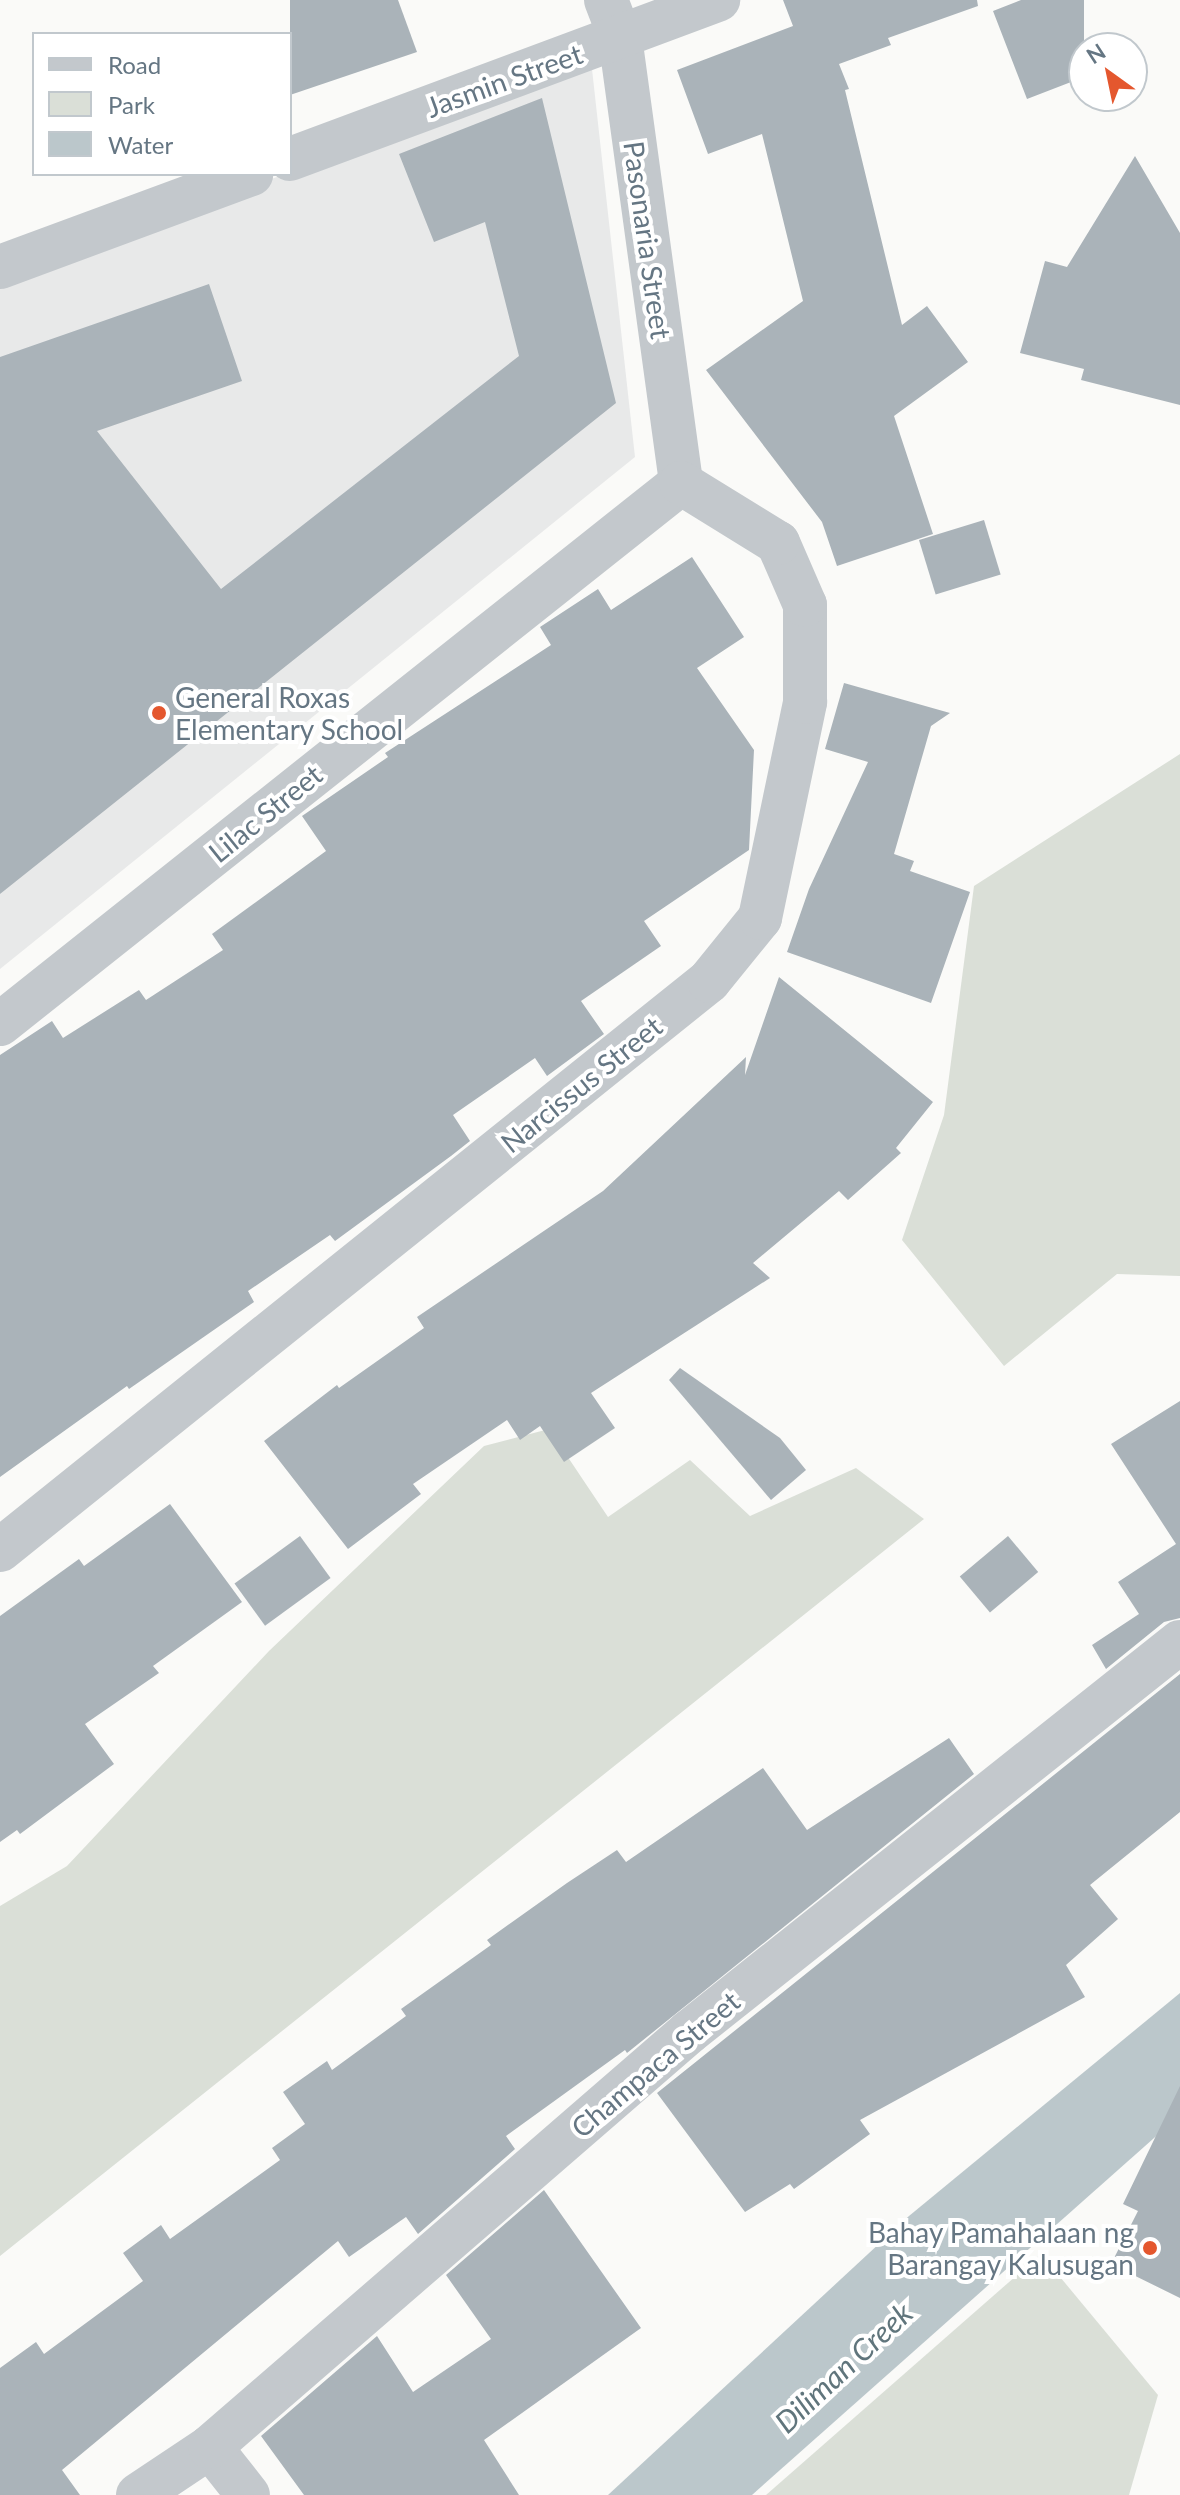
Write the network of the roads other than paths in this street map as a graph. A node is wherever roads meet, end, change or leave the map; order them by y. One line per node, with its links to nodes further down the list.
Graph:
1 (718, 0): 2 (street, Jasmin Street)
2 (613, 18): 3 (street, Jasmin Street); 6 (street, Pasonaria Street)
3 (292, 158)
4 (246, 176): 5 (street)
5 (0, 267)
6 (681, 483): 7 (street, Lilac Street); 8 (street, Narcissus Street)
7 (0, 1024)
8 (0, 1550)
9 (1180, 1642): 10 (street, Champaca Street)
10 (210, 2447): 11 (street, Champaca Street); 12 (street)
11 (138, 2495)
12 (248, 2495)

